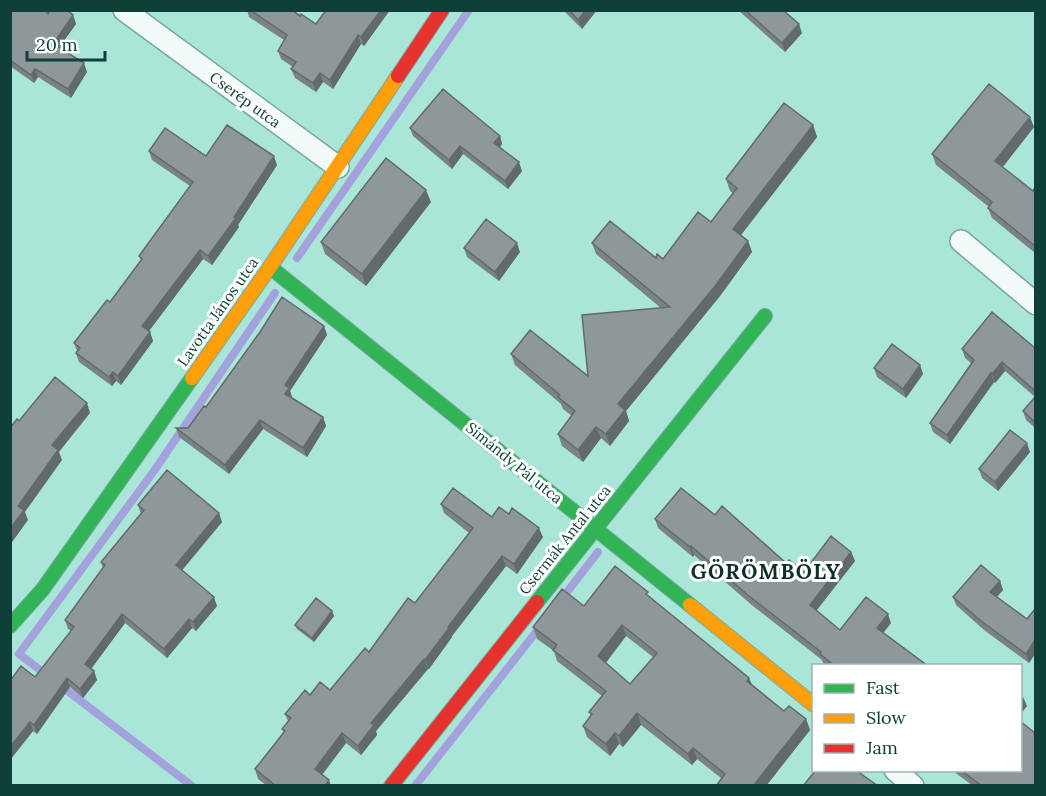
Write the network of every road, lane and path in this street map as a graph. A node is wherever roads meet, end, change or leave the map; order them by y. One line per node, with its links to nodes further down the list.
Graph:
1 (124, 10): 3 (street, Cserép utca)
2 (442, 10): 3 (street, Lavotta János utca)
3 (338, 167): 5 (street, Lavotta János utca)
4 (961, 241): 6 (street)
5 (270, 267): 8 (street, Simándy Pál utca); 9 (street, Lavotta János utca)
6 (1035, 303)
7 (765, 316): 8 (street, Csermák Antal utca)
8 (596, 529): 10 (street, Simándy Pál utca); 12 (street, Csermák Antal utca)
9 (10, 626)
10 (812, 704)
11 (896, 772): 13 (street)
12 (391, 786)
13 (913, 786)

